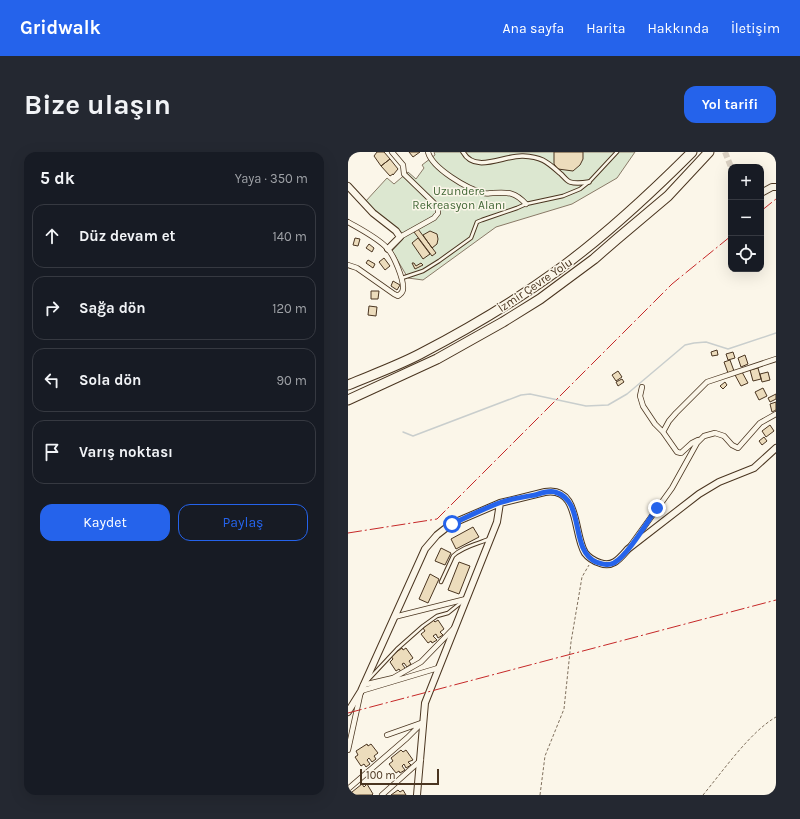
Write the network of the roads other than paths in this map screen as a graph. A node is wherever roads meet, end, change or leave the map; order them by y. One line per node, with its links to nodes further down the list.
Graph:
1 (392, 152): 13 (street)
2 (428, 152): 11 (street)
3 (463, 152): 7 (street)
4 (617, 152): 7 (lane)
5 (692, 152): 18 (highway, İzmir Çevre Yolu)
6 (709, 152): 20 (highway, İzmir Çevre Yolu)
7 (589, 182): 11 (lane)
8 (348, 186): 13 (street)
9 (776, 187): 10 (street)
10 (764, 191)
11 (526, 204): 16 (lane)
12 (348, 222): 14 (street)
13 (400, 237): 14 (street)
14 (388, 249): 16 (street)
15 (348, 265): 16 (street)
16 (402, 278)
17 (776, 359): 22 (street)
18 (348, 385)
19 (642, 386): 22 (street)
20 (348, 400)
21 (776, 414): 23 (street)
22 (663, 432): 23 (street)
23 (704, 436): 27 (street)
24 (776, 448): 27 (street)
25 (500, 503): 26 (street); 27 (street); 30 (street)
26 (490, 539): 28 (lane); 29 (street)
27 (628, 549)
28 (441, 582)
29 (466, 599): 30 (street); 31 (street); 33 (lane)
30 (394, 617): 33 (street)
31 (454, 628): 32 (street); 33 (street)
32 (438, 668): 33 (street); 35 (street)
33 (362, 688): 34 (street); 37 (street)
34 (348, 712)
35 (423, 722): 36 (street); 38 (street); 39 (street)
36 (387, 735)
37 (348, 750)
38 (421, 760): 40 (street); 41 (street)
39 (348, 789)
40 (382, 795)
41 (417, 795)

